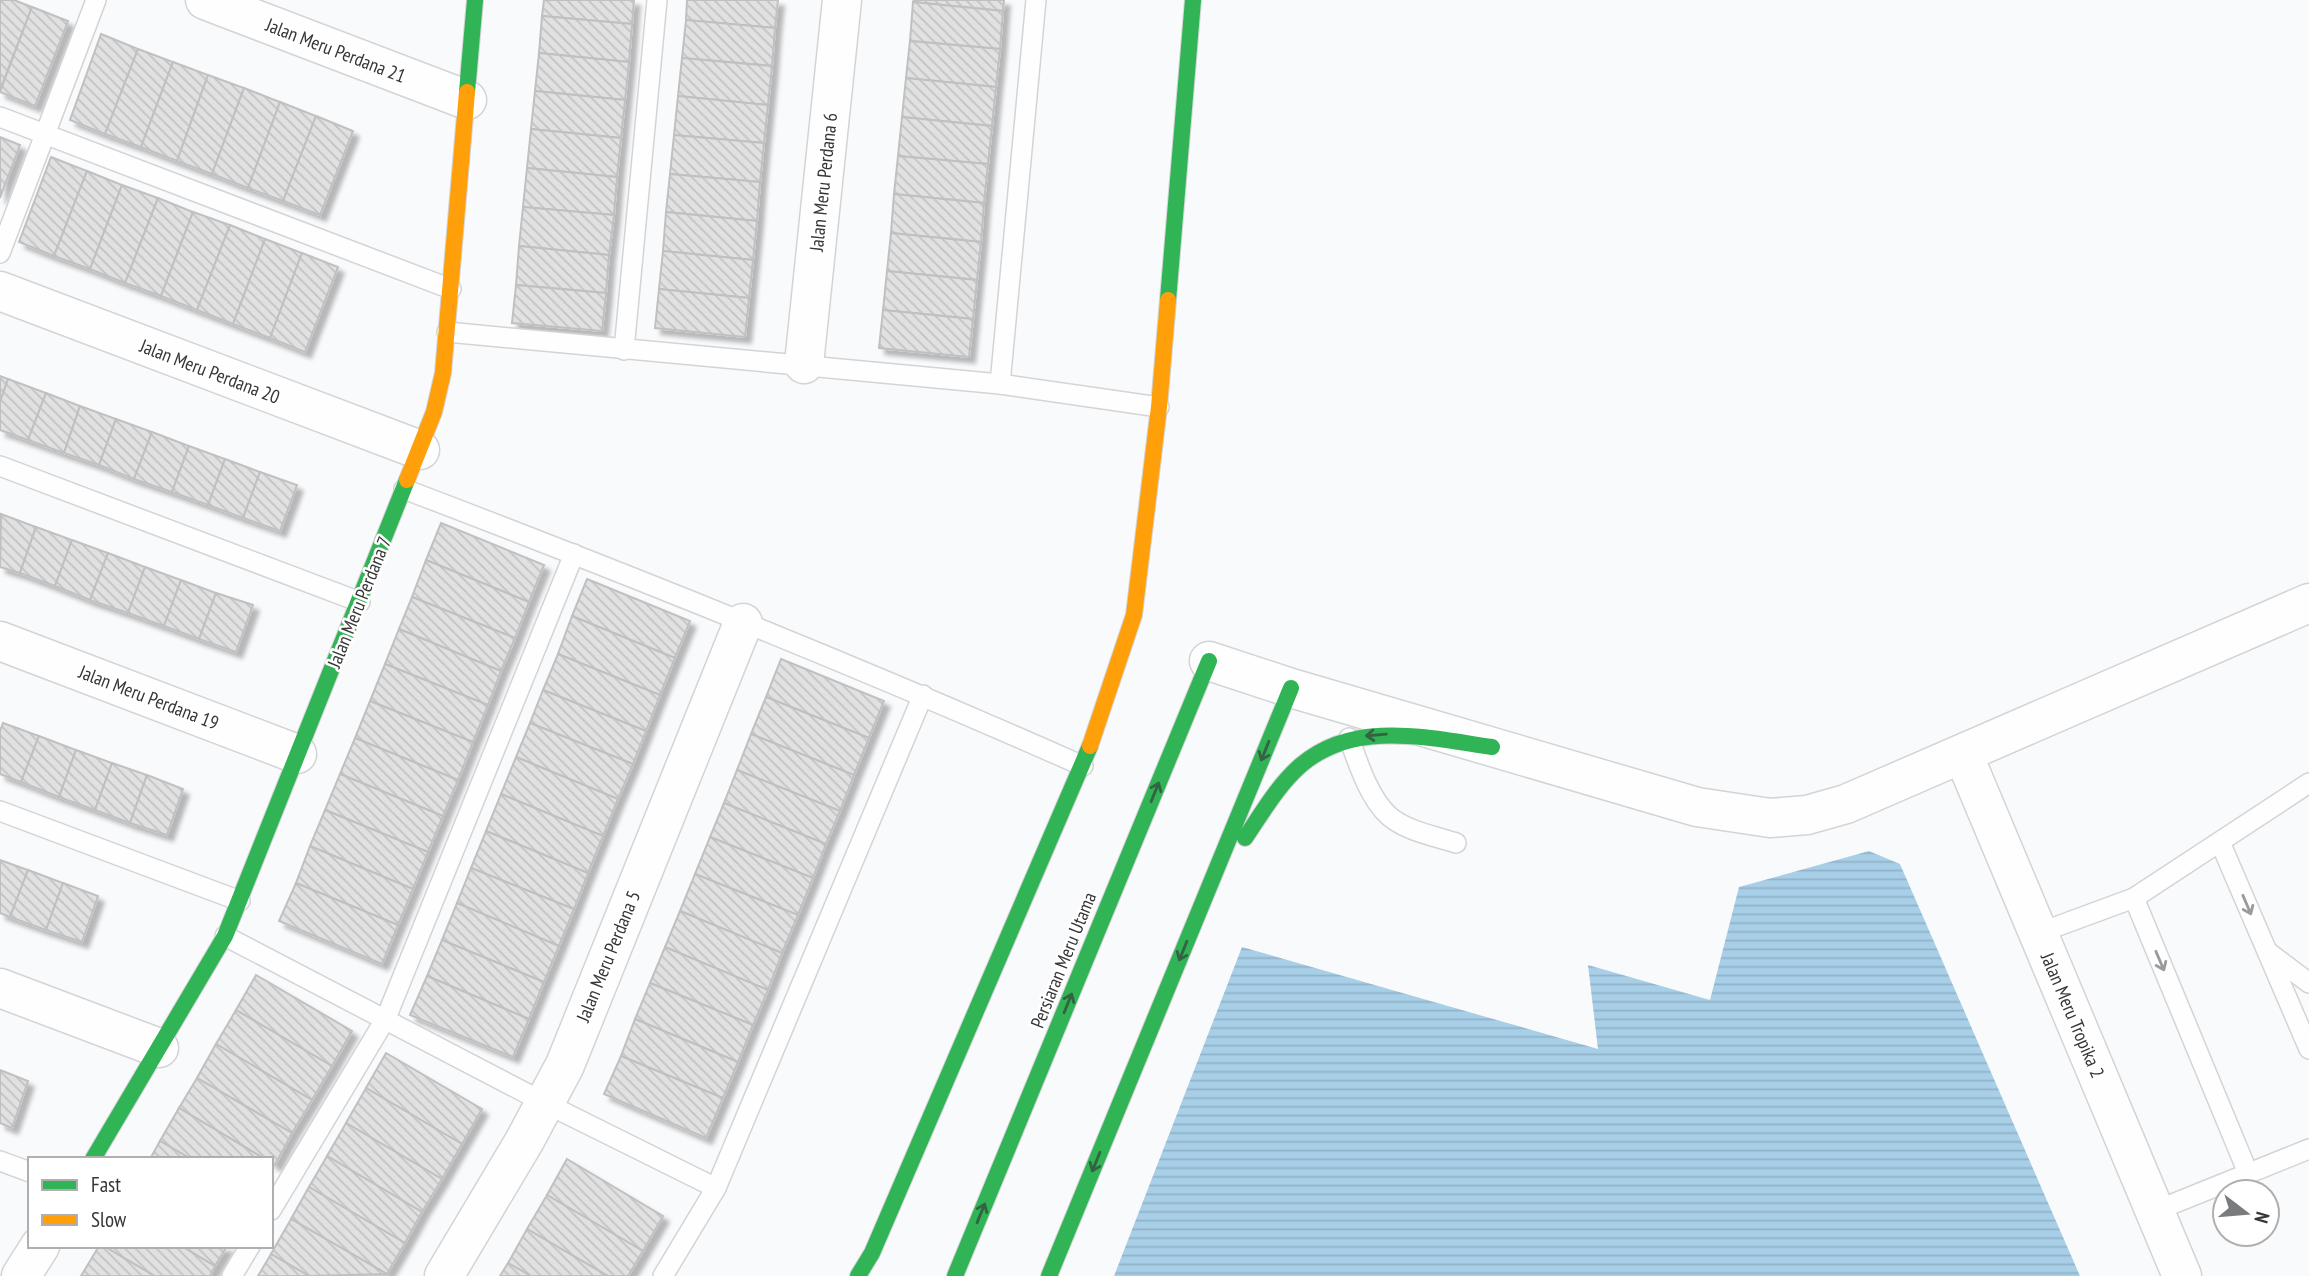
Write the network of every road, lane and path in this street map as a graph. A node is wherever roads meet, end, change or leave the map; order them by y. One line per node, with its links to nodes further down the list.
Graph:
1 (96, 0): 10 (lane)
2 (205, 0): 8 (street, Jalan Meru Perdana 21)
3 (474, 0): 8 (street, Jalan Meru Perdana 7)
4 (657, 0): 15 (lane)
5 (842, 0): 16 (street, Jalan Meru Perdana 6)
6 (1036, 0): 17 (lane)
7 (1193, 0): 18 (street)
8 (467, 100): 12 (street, Jalan Meru Perdana 7)
9 (0, 117): 10 (lane)
10 (45, 134): 11 (lane); 12 (lane)
11 (0, 253)
12 (452, 289): 14 (street, Jalan Meru Perdana 7)
13 (0, 291): 19 (street, Jalan Meru Perdana 20)
14 (447, 332): 15 (lane); 19 (street, Jalan Meru Perdana 7)
15 (624, 350): 16 (lane)
16 (804, 365): 17 (lane)
17 (1000, 384): 18 (lane)
18 (1159, 407): 34 (street)
19 (420, 450): 21 (street, Jalan Meru Perdana 7)
20 (0, 466): 23 (lane)
21 (404, 489): 22 (lane); 23 (street, Jalan Meru Perdana 7)
22 (574, 554): 25 (lane); 47 (lane)
23 (360, 602): 32 (street, Jalan Meru Perdana 7)
24 (2309, 603): 33 (street)
25 (743, 623): 29 (lane); 50 (street, Jalan Meru Perdana 5)
26 (0, 641): 32 (street, Jalan Meru Perdana 19)
27 (1209, 660): 28 (street); 66 (street, Persiaran Meru Utama, one-way to 27)
28 (1291, 688): 31 (street); 39 (street, one-way to 39)
29 (923, 695): 34 (lane); 56 (lane)
30 (1349, 738): 31 (street, one-way to 30); 38 (lane); 39 (street)
31 (1492, 747): 33 (street)
32 (297, 754): 41 (street, Jalan Meru Perdana 7)
33 (1963, 754): 42 (street, Jalan Meru Tropika 2)
34 (1083, 766): 65 (street)
35 (2309, 783): 37 (lane)
36 (0, 811): 41 (lane)
37 (2220, 842): 40 (lane); 44 (lane, one-way to 44)
38 (1456, 843)
39 (1209, 888): 67 (street, one-way to 67)
40 (2134, 898): 42 (lane); 55 (lane, one-way to 55)
41 (240, 901): 43 (street, Jalan Meru Perdana 7)
42 (2039, 933): 58 (street, Jalan Meru Tropika 2)
43 (225, 936): 47 (lane); 48 (street, Jalan Meru Perdana 7)
44 (2267, 951): 45 (lane); 49 (lane)
45 (2309, 983)
46 (0, 988): 48 (street)
47 (386, 1018): 50 (lane); 57 (lane)
48 (159, 1048): 52 (street, Jalan Meru Perdana 7)
49 (2309, 1049)
50 (545, 1103): 56 (lane); 63 (street, Jalan Meru Perdana 5)
51 (2309, 1149): 55 (lane)
52 (94, 1157)
53 (0, 1161): 54 (lane)
54 (28, 1171)
55 (2248, 1173): 58 (lane)
56 (716, 1188): 64 (lane)
57 (273, 1207)
58 (2155, 1211): 68 (street, Jalan Meru Tropika 2)
59 (39, 1248): 61 (street)
60 (249, 1248): 62 (lane)
61 (21, 1276)
62 (232, 1276)
63 (444, 1276)
64 (663, 1276)
65 (859, 1276)
66 (955, 1276)
67 (1049, 1276)
68 (2182, 1276)

